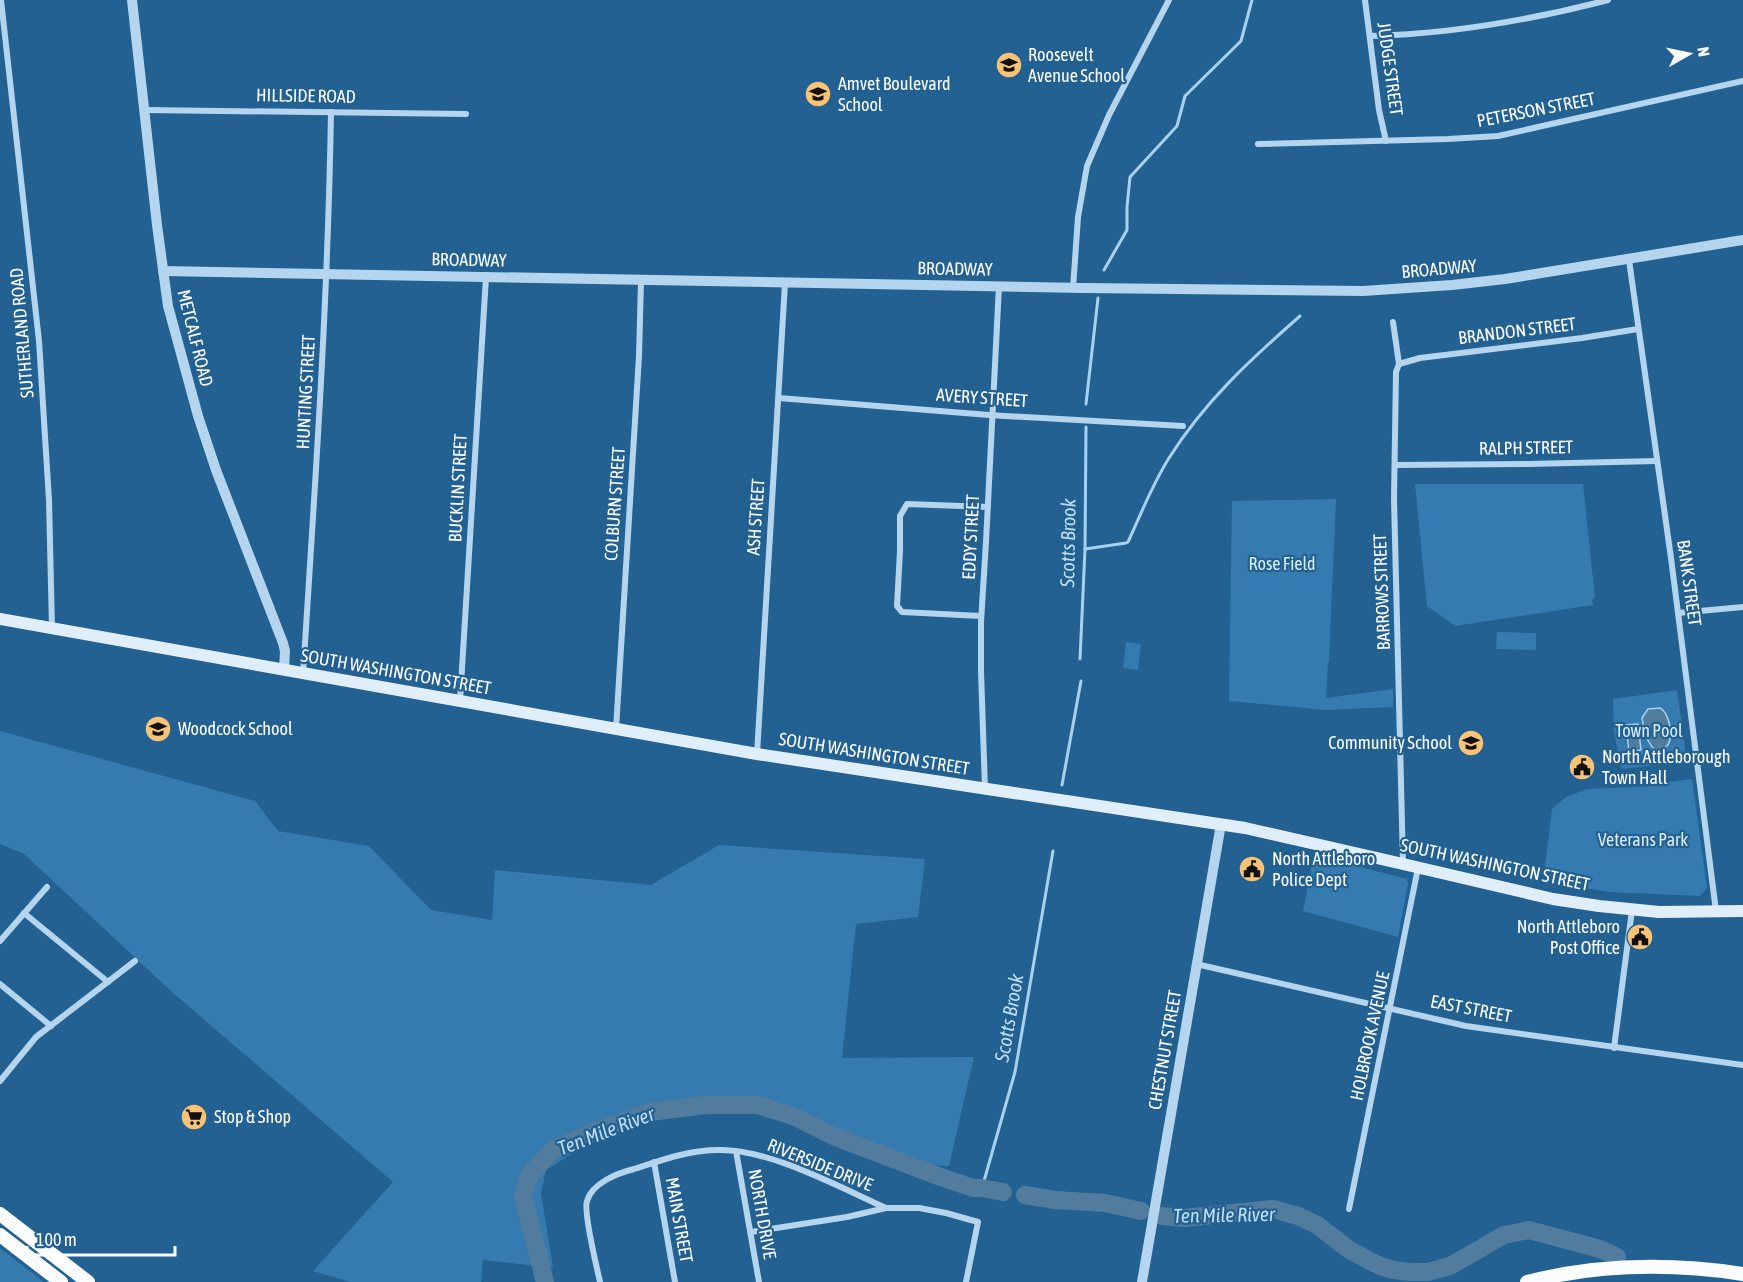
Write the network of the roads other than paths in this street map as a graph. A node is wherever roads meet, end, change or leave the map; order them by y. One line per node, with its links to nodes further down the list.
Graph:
1 (1, 0): 35 (street, SUTHERLAND ROAD)
2 (132, 0): 8 (street, METCALF ROAD)
3 (1169, 0): 21 (street)
4 (1365, 0): 6 (street, JUDGE STREET)
5 (1608, 0): 6 (street)
6 (1370, 36): 11 (street, JUDGE STREET)
7 (1743, 81): 11 (street, PETERSON STREET)
8 (145, 110): 9 (street, HILLSIDE ROAD); 15 (street, METCALF ROAD)
9 (331, 112): 10 (street, HILLSIDE ROAD); 16 (street, HUNTING STREET)
10 (466, 114)
11 (1386, 141): 12 (street, PETERSON STREET)
12 (1258, 144)
13 (1743, 240): 14 (street, BROADWAY)
14 (1629, 260): 21 (street, BROADWAY); 23 (street, BANK STREET)
15 (163, 271): 16 (street, BROADWAY); 36 (street, METCALF ROAD)
16 (327, 273): 17 (street, BROADWAY); 37 (street, HUNTING STREET)
17 (486, 277): 18 (street, BROADWAY); 38 (street, BUCKLIN STREET)
18 (641, 281): 19 (street, BROADWAY); 39 (street, COLBURN STREET)
19 (785, 283): 20 (street, BROADWAY); 25 (street, ASH STREET)
20 (999, 286): 21 (street, BROADWAY); 26 (street, EDDY STREET)
21 (1073, 288)
22 (1393, 322): 24 (street, BARROWS STREET)
23 (1638, 329): 24 (street, BRANDON STREET); 28 (street, BANK STREET)
24 (1399, 364): 29 (street, BARROWS STREET)
25 (779, 398): 26 (street, AVERY STREET); 40 (street, ASH STREET)
26 (992, 415): 27 (street, AVERY STREET); 30 (street, EDDY STREET)
27 (1183, 426)
28 (1657, 461): 29 (street, RALPH STREET); 32 (street, BANK STREET)
29 (1395, 465): 43 (street, BARROWS STREET)
30 (988, 507): 33 (street, EDDY STREET); 33 (street)
31 (1743, 607): 32 (street)
32 (1678, 613): 48 (street, BANK STREET)
33 (981, 616): 41 (street, EDDY STREET)
34 (0, 619): 35 (main road, SOUTH WASHINGTON STREET)
35 (52, 628): 36 (main road, SOUTH WASHINGTON STREET)
36 (284, 670): 37 (main road, SOUTH WASHINGTON STREET)
37 (303, 674): 38 (main road, SOUTH WASHINGTON STREET)
38 (460, 701): 39 (main road, SOUTH WASHINGTON STREET)
39 (616, 729): 40 (main road, SOUTH WASHINGTON STREET)
40 (757, 754): 41 (main road, SOUTH WASHINGTON STREET)
41 (985, 789): 42 (main road, SOUTH WASHINGTON STREET)
42 (1221, 824): 43 (main road, SOUTH WASHINGTON STREET); 52 (street, CHESTNUT STREET)
43 (1403, 864): 44 (main road, SOUTH WASHINGTON STREET)
44 (1419, 868): 46 (main road, SOUTH WASHINGTON STREET); 55 (street, HOLBROOK AVENUE)
45 (47, 887): 49 (street)
46 (1632, 909): 48 (main road, SOUTH WASHINGTON STREET); 57 (street)
47 (1743, 910): 48 (main road, SOUTH WASHINGTON STREET)
48 (1716, 911)
49 (24, 913): 50 (street); 53 (street)
50 (0, 941)
51 (135, 961): 53 (street)
52 (1196, 964): 55 (street, EAST STREET); 74 (street, CHESTNUT STREET)
53 (108, 982): 56 (street)
54 (0, 984): 56 (street)
55 (1391, 1009): 57 (street, EAST STREET); 63 (street, HOLBROOK AVENUE)
56 (51, 1026): 59 (street)
57 (1614, 1048): 58 (street, EAST STREET)
58 (1743, 1065)
59 (0, 1081)
60 (736, 1151): 61 (street, RIVERSIDE DRIVE); 62 (street, RIVERSIDE DRIVE); 65 (street, NORTH DRIVE)
61 (654, 1162): 70 (street, RIVERSIDE DRIVE); 71 (street, MAIN STREET)
62 (886, 1208): 65 (street); 73 (street)
63 (1349, 1209)
64 (0, 1214): 69 (main road)
65 (751, 1232): 72 (street, NORTH DRIVE)
66 (0, 1235): 68 (main road)
67 (1742, 1275): 75 (main road)
68 (61, 1282)
69 (88, 1282)
70 (600, 1282)
71 (675, 1282)
72 (759, 1282)
73 (966, 1282)
74 (1142, 1282)
75 (1527, 1282)

